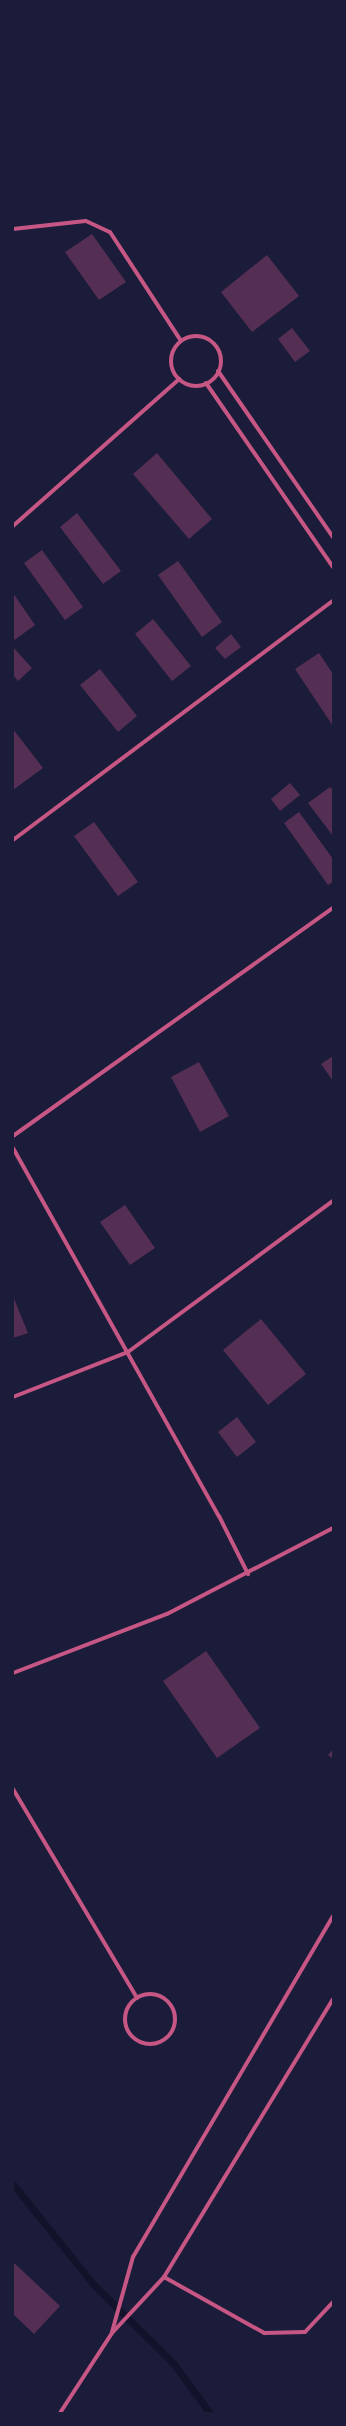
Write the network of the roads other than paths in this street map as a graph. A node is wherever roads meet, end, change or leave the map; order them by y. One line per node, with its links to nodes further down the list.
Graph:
1 (13, 229): 2 (street)
2 (181, 341): 3 (street); 4 (street)
3 (218, 371): 5 (street); 7 (street)
4 (180, 379): 5 (street); 6 (street)
5 (206, 383): 8 (street)
6 (13, 526)
7 (333, 537)
8 (333, 567)
9 (333, 600): 10 (street)
10 (13, 840)
11 (333, 908): 12 (street)
12 (13, 1136)
13 (13, 1148): 15 (street)
14 (333, 1201): 15 (street)
15 (128, 1352): 16 (street); 18 (street)
16 (13, 1397)
17 (333, 1528): 18 (street)
18 (248, 1574): 19 (street)
19 (13, 1673)
20 (13, 1789): 22 (street)
21 (333, 1916): 26 (street)
22 (138, 1998): 22 (street)
23 (333, 1999): 24 (street)
24 (164, 2277): 25 (street); 26 (street)
25 (333, 2302)
26 (115, 2326): 27 (street)
27 (60, 2413)

